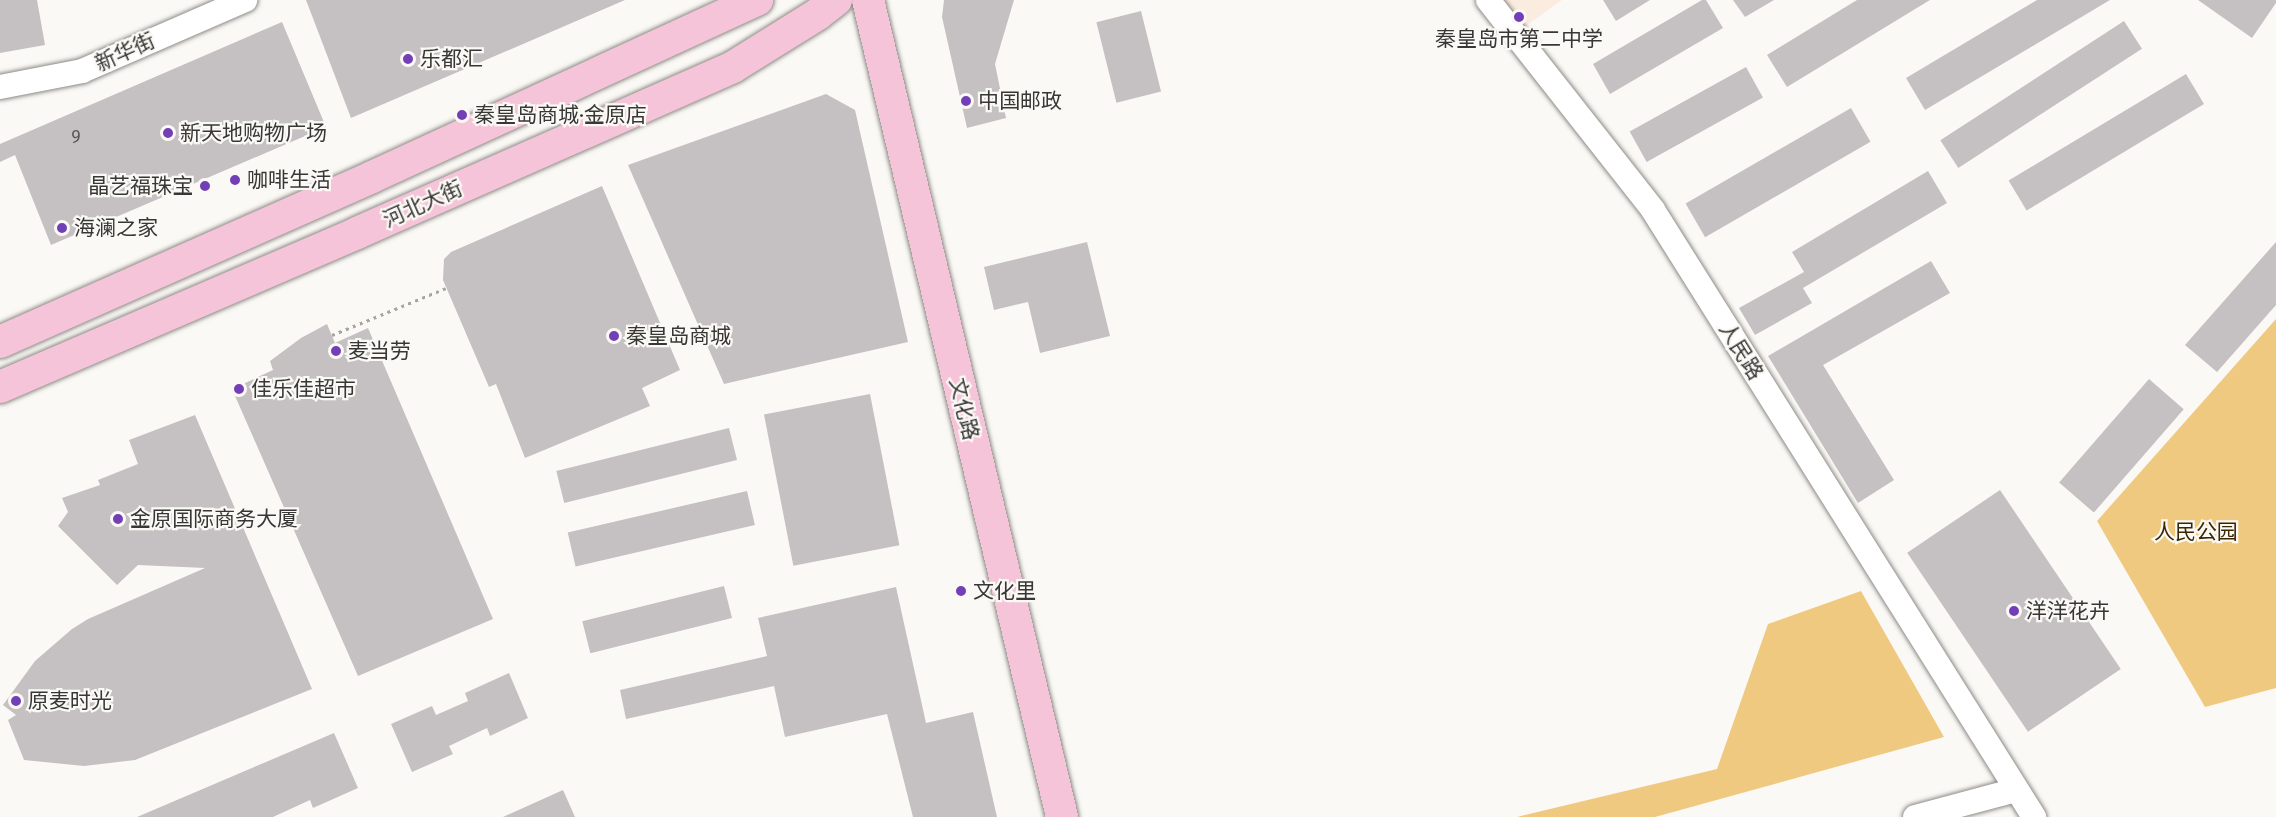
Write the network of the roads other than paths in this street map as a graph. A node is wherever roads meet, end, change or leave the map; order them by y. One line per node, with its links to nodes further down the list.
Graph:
1 (244, 0): 6 (street, 新华街)
2 (757, 0): 7 (main road)
3 (836, 0): 8 (main road, 河北大街)
4 (868, 0): 10 (main road, 文化路)
5 (1488, 0): 9 (street, 人民路)
6 (0, 87)
7 (0, 342)
8 (0, 387)
9 (2016, 790): 11 (street); 12 (street)
10 (1062, 817)
11 (1915, 817)
12 (2034, 817)

